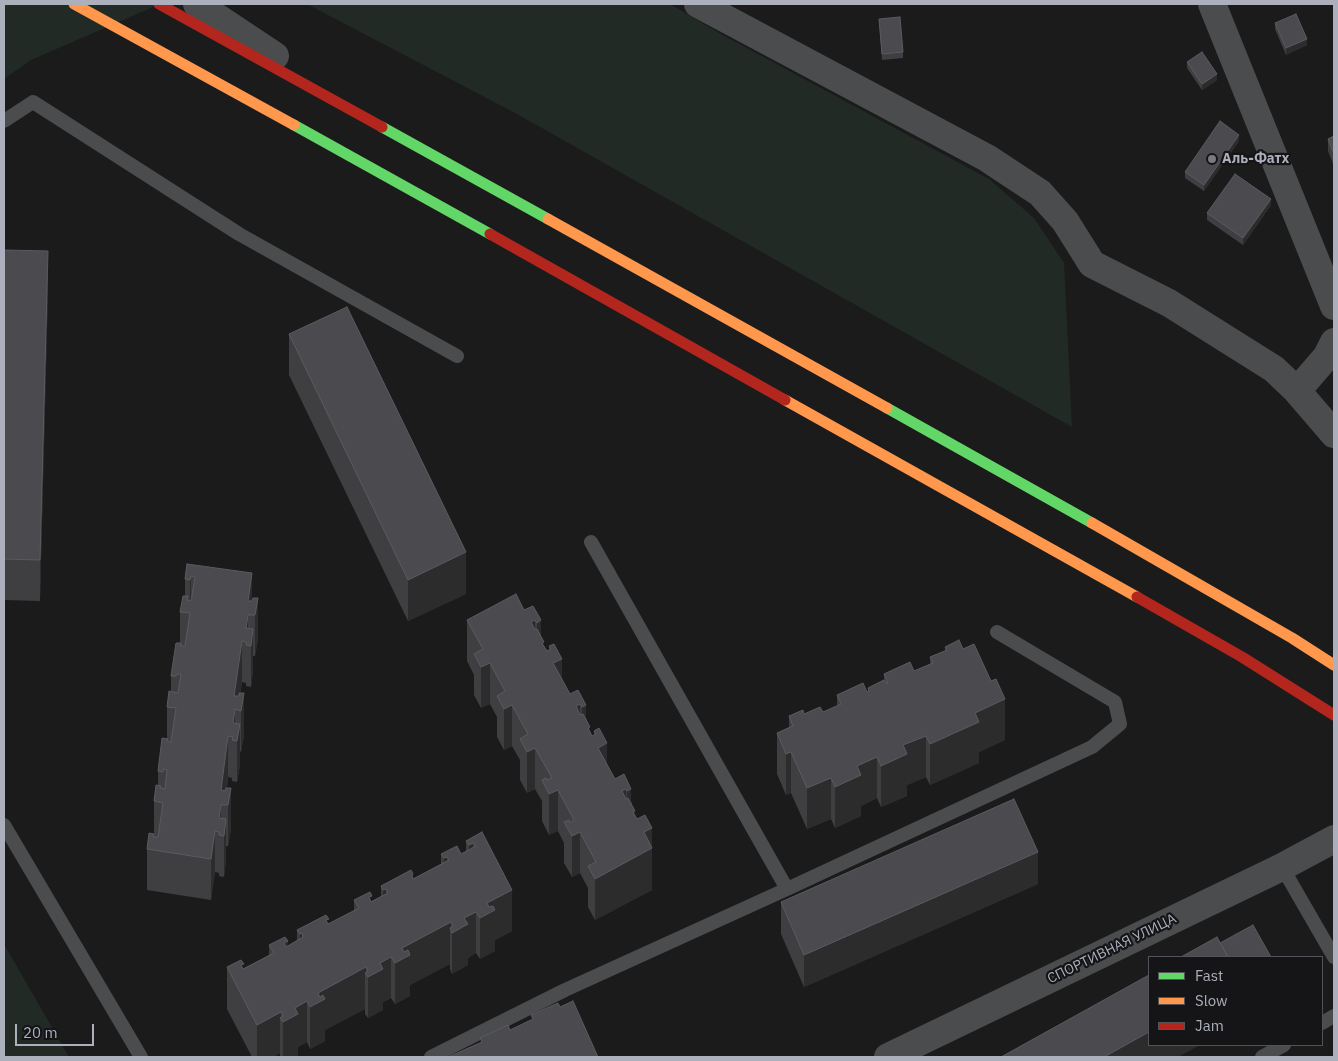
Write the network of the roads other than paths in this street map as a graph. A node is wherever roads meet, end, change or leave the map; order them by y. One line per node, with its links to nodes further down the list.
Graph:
1 (74, 4): 16 (street)
2 (159, 4): 7 (street)
3 (197, 4): 7 (street)
4 (698, 4): 11 (street)
5 (1212, 4): 8 (street)
6 (4, 122): 10 (lane)
7 (383, 127): 15 (street)
8 (1334, 306)
9 (1334, 342): 11 (street)
10 (457, 356)
11 (1297, 391): 12 (street)
12 (1334, 434)
13 (591, 542): 20 (lane)
14 (997, 632): 20 (lane)
15 (1334, 665)
16 (1334, 715)
17 (4, 825): 25 (lane)
18 (1334, 839): 19 (street, СПОРТИВНАЯ УЛИЦА)
19 (1282, 867): 21 (lane); 27 (street, СПОРТИВНАЯ УЛИЦА)
20 (787, 889): 26 (lane)
21 (1334, 957)
22 (1334, 1016): 23 (lane)
23 (1323, 1022)
24 (1282, 1046): 28 (lane)
25 (141, 1057)
26 (431, 1057)
27 (888, 1057)
28 (1262, 1057)

